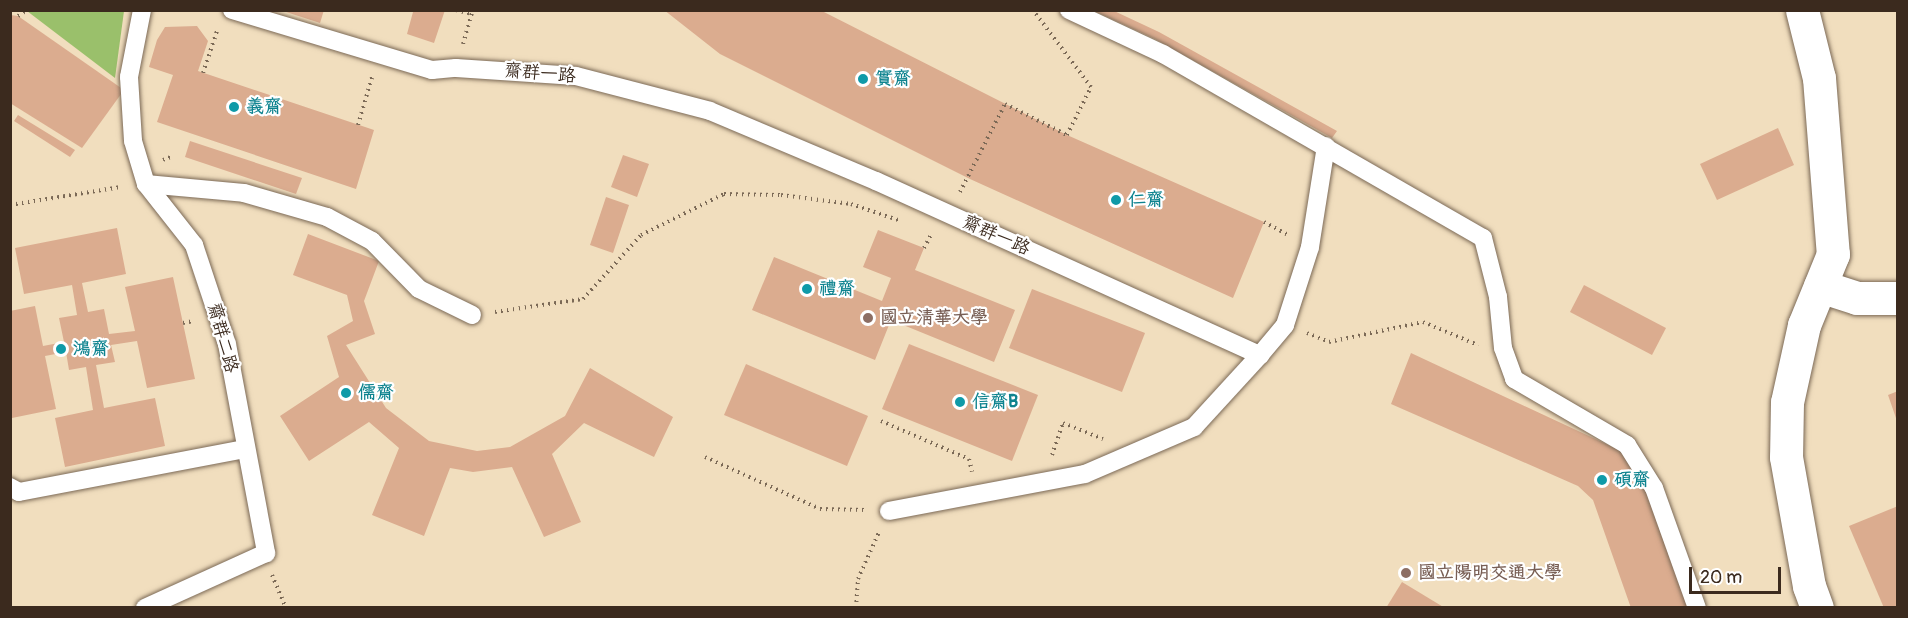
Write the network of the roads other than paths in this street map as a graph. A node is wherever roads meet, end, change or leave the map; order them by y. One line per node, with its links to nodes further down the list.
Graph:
1 (142, 10): 6 (lane, 齋群二路)
2 (1069, 10): 5 (lane)
3 (1802, 10): 7 (street)
4 (226, 16): 10 (lane, 齋群一路)
5 (1326, 146): 10 (lane); 15 (lane)
6 (146, 184): 9 (lane); 11 (lane, 齋群二路)
7 (1820, 286): 8 (street); 16 (street)
8 (1898, 298)
9 (472, 315)
10 (1260, 355): 13 (lane)
11 (244, 449): 12 (lane); 14 (lane, 齋群二路)
12 (10, 487)
13 (889, 511)
14 (145, 608)
15 (1697, 608)
16 (1818, 608)

